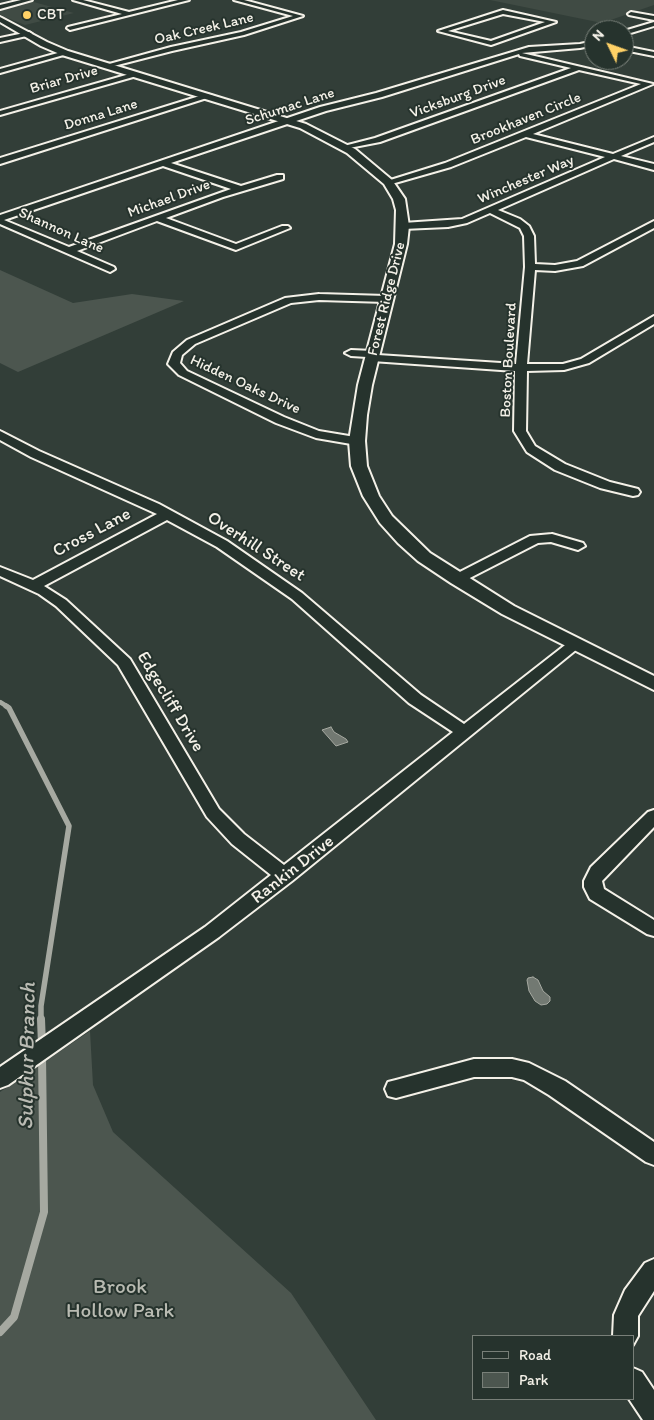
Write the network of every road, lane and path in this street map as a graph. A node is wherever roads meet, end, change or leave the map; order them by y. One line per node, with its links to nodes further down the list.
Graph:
1 (29, 0): 5 (street)
2 (82, 0): 6 (street)
3 (182, 0): 6 (street)
4 (237, 0): 22 (street, Oak Creek Lane)
5 (0, 6)
6 (131, 14): 11 (street)
7 (631, 14): 8 (street)
8 (654, 18)
9 (0, 19): 13 (main road, Forest Ridge Drive)
10 (654, 24): 12 (street)
11 (70, 28)
12 (634, 30)
13 (29, 34): 14 (street); 19 (main road, Forest Ridge Drive)
14 (0, 40)
15 (491, 43): 15 (street); 17 (street)
16 (584, 44): 17 (street, Schumac Lane)
17 (524, 50): 20 (street, Schumac Lane)
18 (634, 50): 21 (street)
19 (65, 53): 22 (main road, Forest Ridge Drive); 24 (street)
20 (515, 53): 23 (street); 28 (street, Schumac Lane)
21 (654, 54)
22 (106, 66): 25 (main road, Forest Ridge Drive)
23 (579, 68): 29 (street, Brookhaven Circle); 31 (street, Vicksburg Drive)
24 (0, 71)
25 (136, 74): 26 (main road, Forest Ridge Drive); 27 (street, Briar Drive)
26 (209, 96): 28 (main road, Forest Ridge Drive); 33 (street, Donna Lane)
27 (0, 113)
28 (289, 121): 31 (main road, Forest Ridge Drive); 34 (street, Schumac Lane)
29 (525, 134): 32 (street); 37 (street, Brookhaven Circle)
30 (654, 139): 32 (street, Winchester Way)
31 (344, 147): 37 (main road, Forest Ridge Drive)
32 (614, 157): 35 (street); 39 (street, Winchester Way)
33 (0, 161)
34 (162, 163): 38 (street); 41 (street, Schumac Lane)
35 (654, 167)
36 (280, 177): 38 (street, Michael Drive)
37 (388, 182): 43 (main road, Forest Ridge Drive)
38 (240, 189): 40 (street, Michael Drive)
39 (490, 210): 43 (street, Winchester Way); 46 (street, Boston Boulevard)
40 (157, 218): 44 (street); 45 (street, Michael Drive)
41 (0, 219): 45 (street, Shannon Lane)
42 (654, 224): 46 (street)
43 (403, 226): 48 (main road, Forest Ridge Drive)
44 (285, 228)
45 (68, 251): 47 (street, Shannon Lane)
46 (530, 268): 52 (street, Boston Boulevard)
47 (110, 269)
48 (386, 300): 51 (main road, Forest Ridge Drive); 54 (street, Hidden Oaks Drive)
49 (654, 319): 52 (street)
50 (352, 353): 51 (street)
51 (372, 356): 52 (street); 54 (main road, Forest Ridge Drive)
52 (521, 368): 55 (street, Boston Boulevard)
53 (0, 435): 56 (street, Overhill Street)
54 (357, 441): 59 (main road, Forest Ridge Drive)
55 (633, 492)
56 (168, 514): 60 (street, Cross Lane); 63 (street, Overhill Street)
57 (578, 546): 59 (street)
58 (0, 571): 60 (street, Edgecliff Drive)
59 (457, 579): 61 (main road, Forest Ridge Drive)
60 (33, 586): 65 (street, Edgecliff Drive)
61 (574, 645): 62 (main road, Forest Ridge Drive); 63 (street, Rankin Drive)
62 (654, 684)
63 (465, 732): 65 (street, Rankin Drive)
64 (654, 816): 66 (street)
65 (285, 876): 67 (street, Rankin Drive)
66 (654, 929)
67 (7, 1075)
68 (396, 1090): 69 (street)
69 (654, 1156)
70 (654, 1271): 71 (street)
71 (624, 1335)
72 (634, 1383): 73 (street)
73 (654, 1413)

